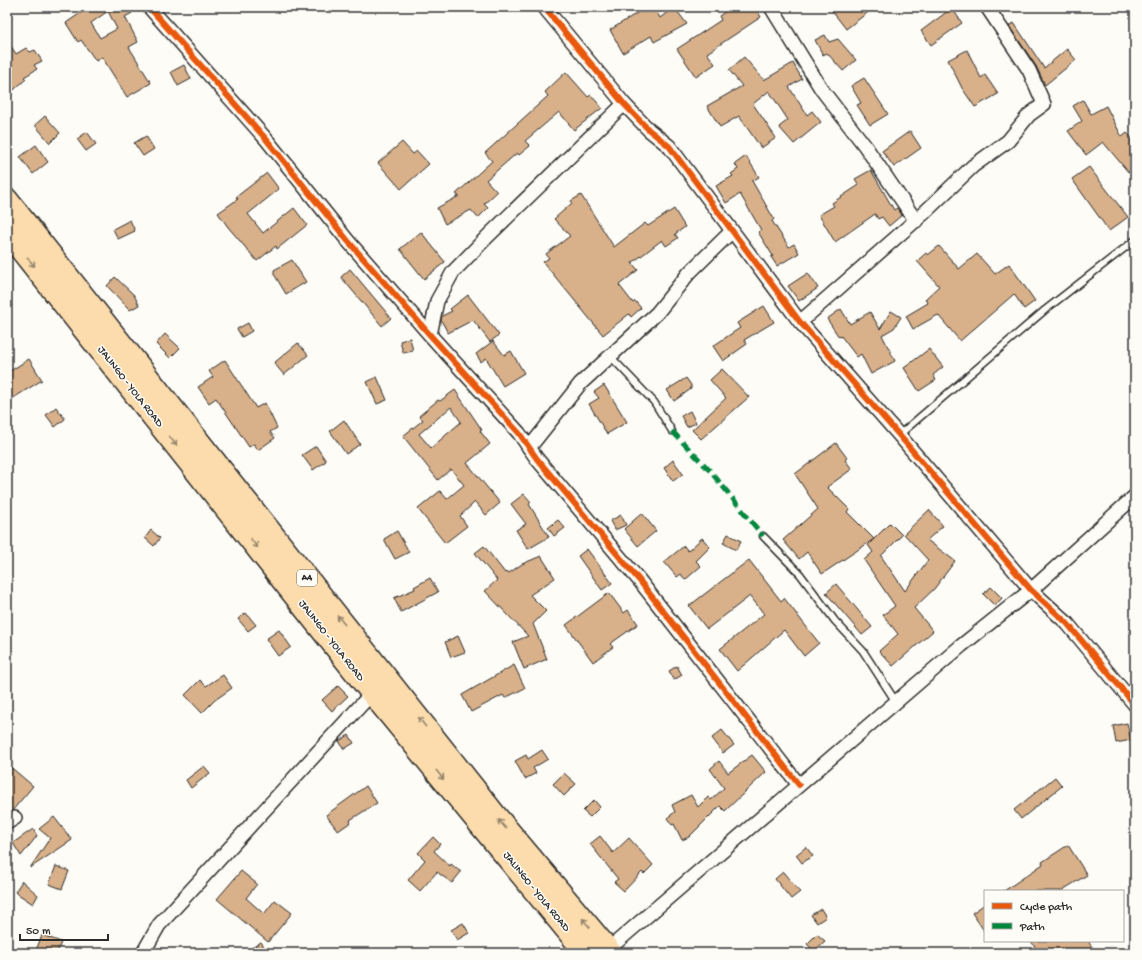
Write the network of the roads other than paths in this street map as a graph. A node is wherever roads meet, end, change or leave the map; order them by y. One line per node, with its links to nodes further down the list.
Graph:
1 (149, 7): 12 (street)
2 (544, 7): 5 (street)
3 (771, 7): 7 (street)
4 (987, 7): 7 (street)
5 (624, 104): 8 (street); 12 (street)
6 (7, 200): 24 (highway, A4, one-way to 6)
7 (916, 221): 11 (street)
8 (732, 231): 11 (street); 13 (street)
9 (7, 232): 20 (highway, JALINGO - YOLA ROAD / A4, one-way to 20)
10 (1135, 240): 15 (lane)
11 (800, 322): 15 (street)
12 (430, 335): 16 (street)
13 (610, 356): 14 (lane); 16 (street)
14 (672, 431)
15 (899, 435): 19 (street)
16 (529, 448): 23 (street)
17 (1135, 496): 19 (street)
18 (763, 536): 21 (lane)
19 (1031, 590): 21 (street); 22 (street)
20 (372, 693): 25 (street); 26 (highway, JALINGO - YOLA ROAD / A4, one-way to 26)
21 (896, 702): 23 (street)
22 (1135, 705)
23 (800, 785): 24 (street)
24 (608, 952)
25 (143, 953)
26 (586, 953)

